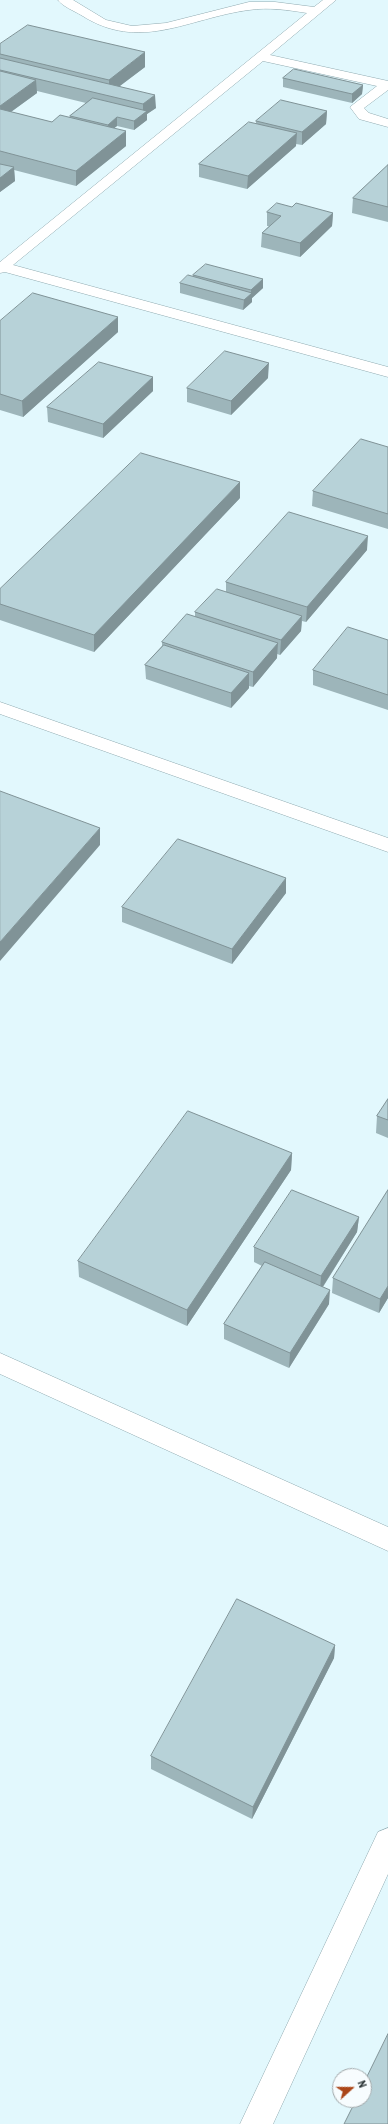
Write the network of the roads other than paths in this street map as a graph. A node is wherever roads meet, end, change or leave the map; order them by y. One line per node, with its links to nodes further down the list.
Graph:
1 (64, 0): 3 (lane)
2 (330, 0): 3 (lane)
3 (316, 11): 4 (lane)
4 (260, 57): 5 (lane); 7 (lane)
5 (387, 85): 6 (lane)
6 (388, 123)
7 (1, 268): 8 (lane)
8 (388, 372)
9 (0, 708): 10 (lane)
10 (388, 845)
11 (0, 1363): 12 (lane)
12 (388, 1539)
13 (388, 1842): 14 (lane)
14 (256, 2124)

